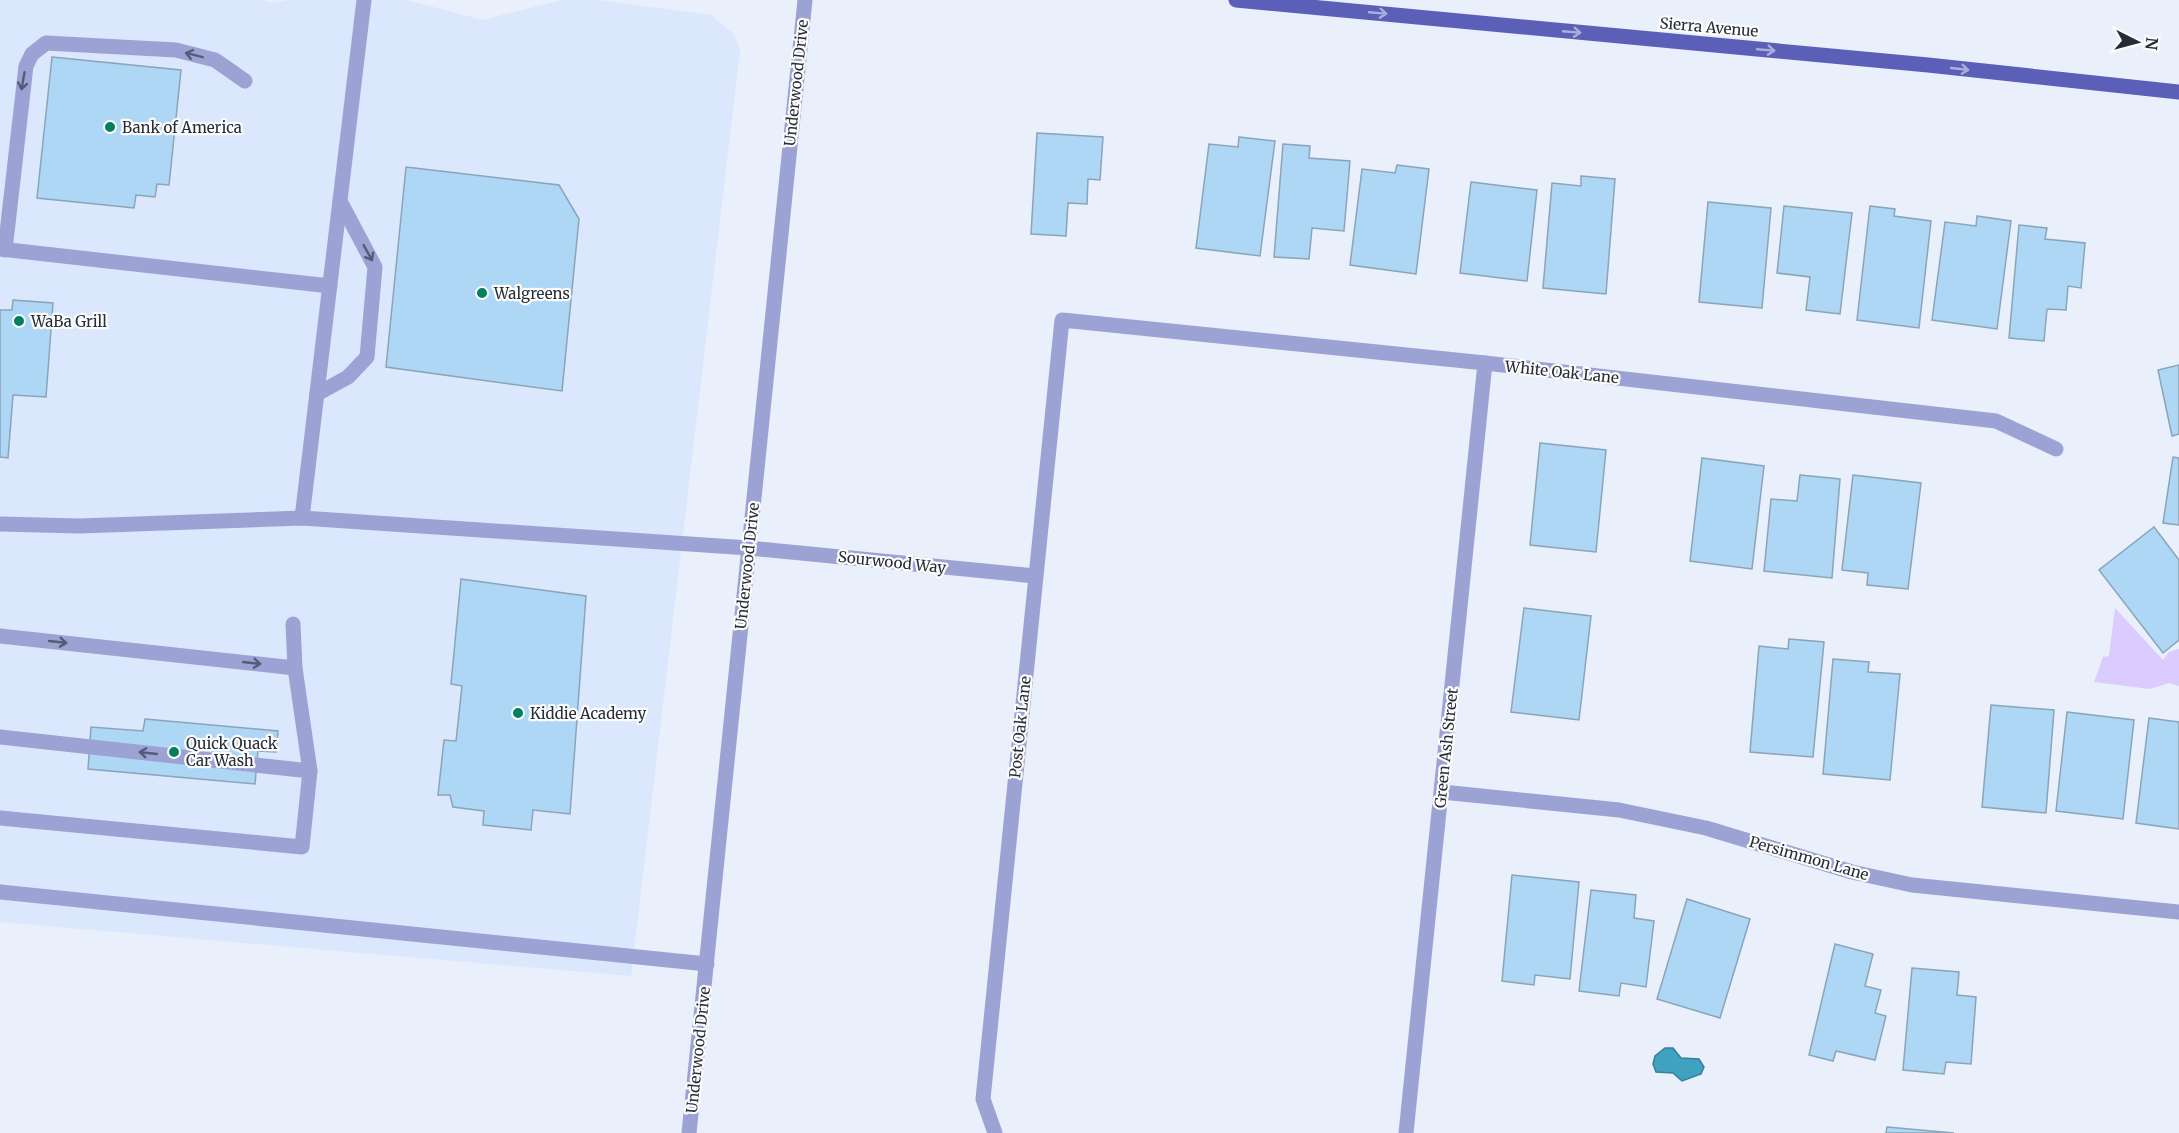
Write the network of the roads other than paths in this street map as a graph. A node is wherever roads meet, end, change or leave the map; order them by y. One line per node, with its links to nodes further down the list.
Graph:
1 (364, 0): 6 (street)
2 (804, 0): 15 (street, Underwood Drive)
3 (1236, 0): 5 (main road, Sierra Avenue, one-way to 5)
4 (245, 81): 7 (street, one-way to 7)
5 (2179, 92)
6 (340, 201): 8 (street); 11 (street, one-way to 11)
7 (2, 250): 8 (street)
8 (330, 286): 11 (street)
9 (1062, 320): 10 (street, White Oak Lane); 16 (street, Post Oak Lane)
10 (1485, 363): 12 (street, White Oak Lane); 22 (street, Green Ash Street)
11 (316, 394): 13 (street)
12 (2055, 450)
13 (302, 518): 14 (street, Sourwood Way); 15 (street, Sourwood Way)
14 (0, 524)
15 (749, 548): 16 (street, Sourwood Way); 26 (street, Underwood Drive)
16 (1035, 576): 28 (street, Post Oak Lane)
17 (293, 624): 19 (street)
18 (0, 636): 19 (street, one-way to 19)
19 (295, 668): 21 (street)
20 (0, 737): 21 (street, one-way to 20)
21 (310, 771): 23 (street)
22 (1442, 792): 25 (street, Persimmon Lane); 29 (street, Green Ash Street)
23 (0, 818)
24 (0, 892): 26 (street)
25 (2179, 912)
26 (707, 964): 27 (street, Underwood Drive)
27 (689, 1133)
28 (995, 1133)
29 (1406, 1133)

